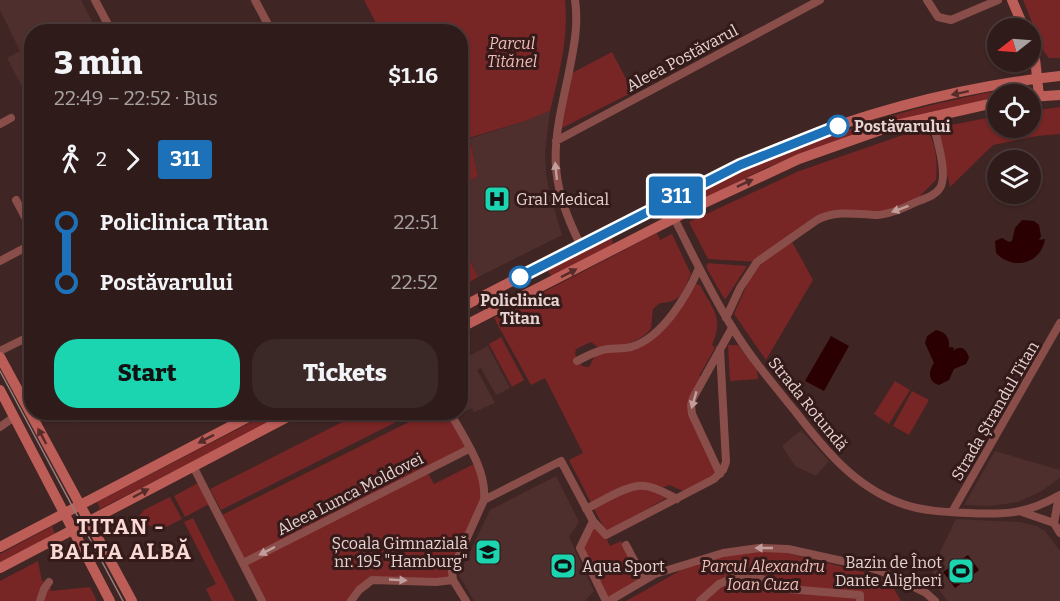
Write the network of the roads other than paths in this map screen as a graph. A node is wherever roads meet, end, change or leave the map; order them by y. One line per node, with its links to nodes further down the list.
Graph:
1 (96, 0): 9 (street)
2 (255, 0): 10 (street)
3 (575, 0): 21 (street)
4 (820, 0): 21 (street, Aleea Postăvarul)
5 (927, 0): 6 (street)
6 (998, 0)
7 (1012, 0): 8 (main road)
8 (1020, 18)
9 (108, 24)
10 (268, 24)
11 (1036, 72): 13 (main road)
12 (1060, 76): 13 (main road)
13 (1038, 79): 14 (main road); 23 (main road, one-way to 23)
14 (1037, 84)
15 (1060, 94): 16 (main road)
16 (1041, 96)
17 (987, 104): 18 (main road)
18 (931, 116): 25 (main road, one-way to 18); 35 (street, one-way to 35)
19 (11, 118): 20 (street)
20 (0, 124)
21 (556, 141): 28 (street, one-way to 21)
22 (16, 200): 24 (street)
23 (665, 202): 25 (main road); 26 (main road)
24 (24, 215)
25 (674, 218): 27 (main road); 32 (street, Strada Rotundă)
26 (614, 229): 27 (main road); 28 (main road)
27 (622, 245): 33 (main road, one-way to 27)
28 (581, 246): 31 (main road)
29 (24, 248): 30 (street)
30 (0, 261)
31 (536, 268): 33 (main road); 34 (main road)
32 (699, 268): 35 (street, Strada Rotundă); 43 (street)
33 (545, 285): 37 (main road)
34 (468, 304)
35 (726, 318): 38 (street, Strada Rotundă)
36 (1060, 323): 60 (street, Strada Ștrandul Titan)
37 (468, 324)
38 (732, 328): 40 (street); 60 (street, Strada Rotundă)
39 (24, 339): 41 (street)
40 (720, 349): 54 (street); 54 (street, one-way to 54)
41 (0, 351)
42 (0, 357): 45 (main road, one-way to 42)
43 (577, 361)
44 (0, 390): 46 (main road)
45 (24, 401)
46 (14, 417): 51 (street); 62 (main road)
47 (34, 420): 58 (main road, one-way to 47)
48 (243, 420): 58 (main road, one-way to 58)
49 (282, 420): 53 (main road)
50 (454, 420): 52 (street)
51 (0, 426)
52 (469, 449): 57 (street); 70 (street, Aleea Lunca Moldovei, one-way to 70)
53 (193, 466): 63 (main road, one-way to 53); 70 (street)
54 (720, 474): 56 (street)
55 (1059, 496): 61 (street, Strada Rotundă); 65 (street)
56 (677, 499): 59 (street); 64 (street)
57 (484, 500): 59 (street); 73 (street)
58 (80, 505): 62 (main road); 63 (main road)
59 (586, 509): 64 (street)
60 (952, 512): 61 (street, Strada Rotundă)
61 (1022, 512): 65 (street)
62 (64, 513): 66 (main road); 69 (main road)
63 (89, 520): 66 (main road); 77 (main road)
64 (592, 521): 81 (street)
65 (1054, 523): 67 (street)
66 (73, 530): 71 (main road); 76 (main road)
67 (1060, 533)
68 (626, 545): 72 (street)
69 (0, 547)
70 (243, 563): 78 (street)
71 (0, 568)
72 (644, 579): 81 (street); 84 (street, one-way to 72)
73 (453, 580): 79 (street, one-way to 73); 80 (street)
74 (49, 582): 75 (street)
75 (39, 601)
76 (110, 601)
77 (132, 601)
78 (262, 601)
79 (351, 601)
80 (466, 601)
81 (608, 601)
82 (700, 601): 83 (street)
83 (860, 601)
84 (935, 601)

